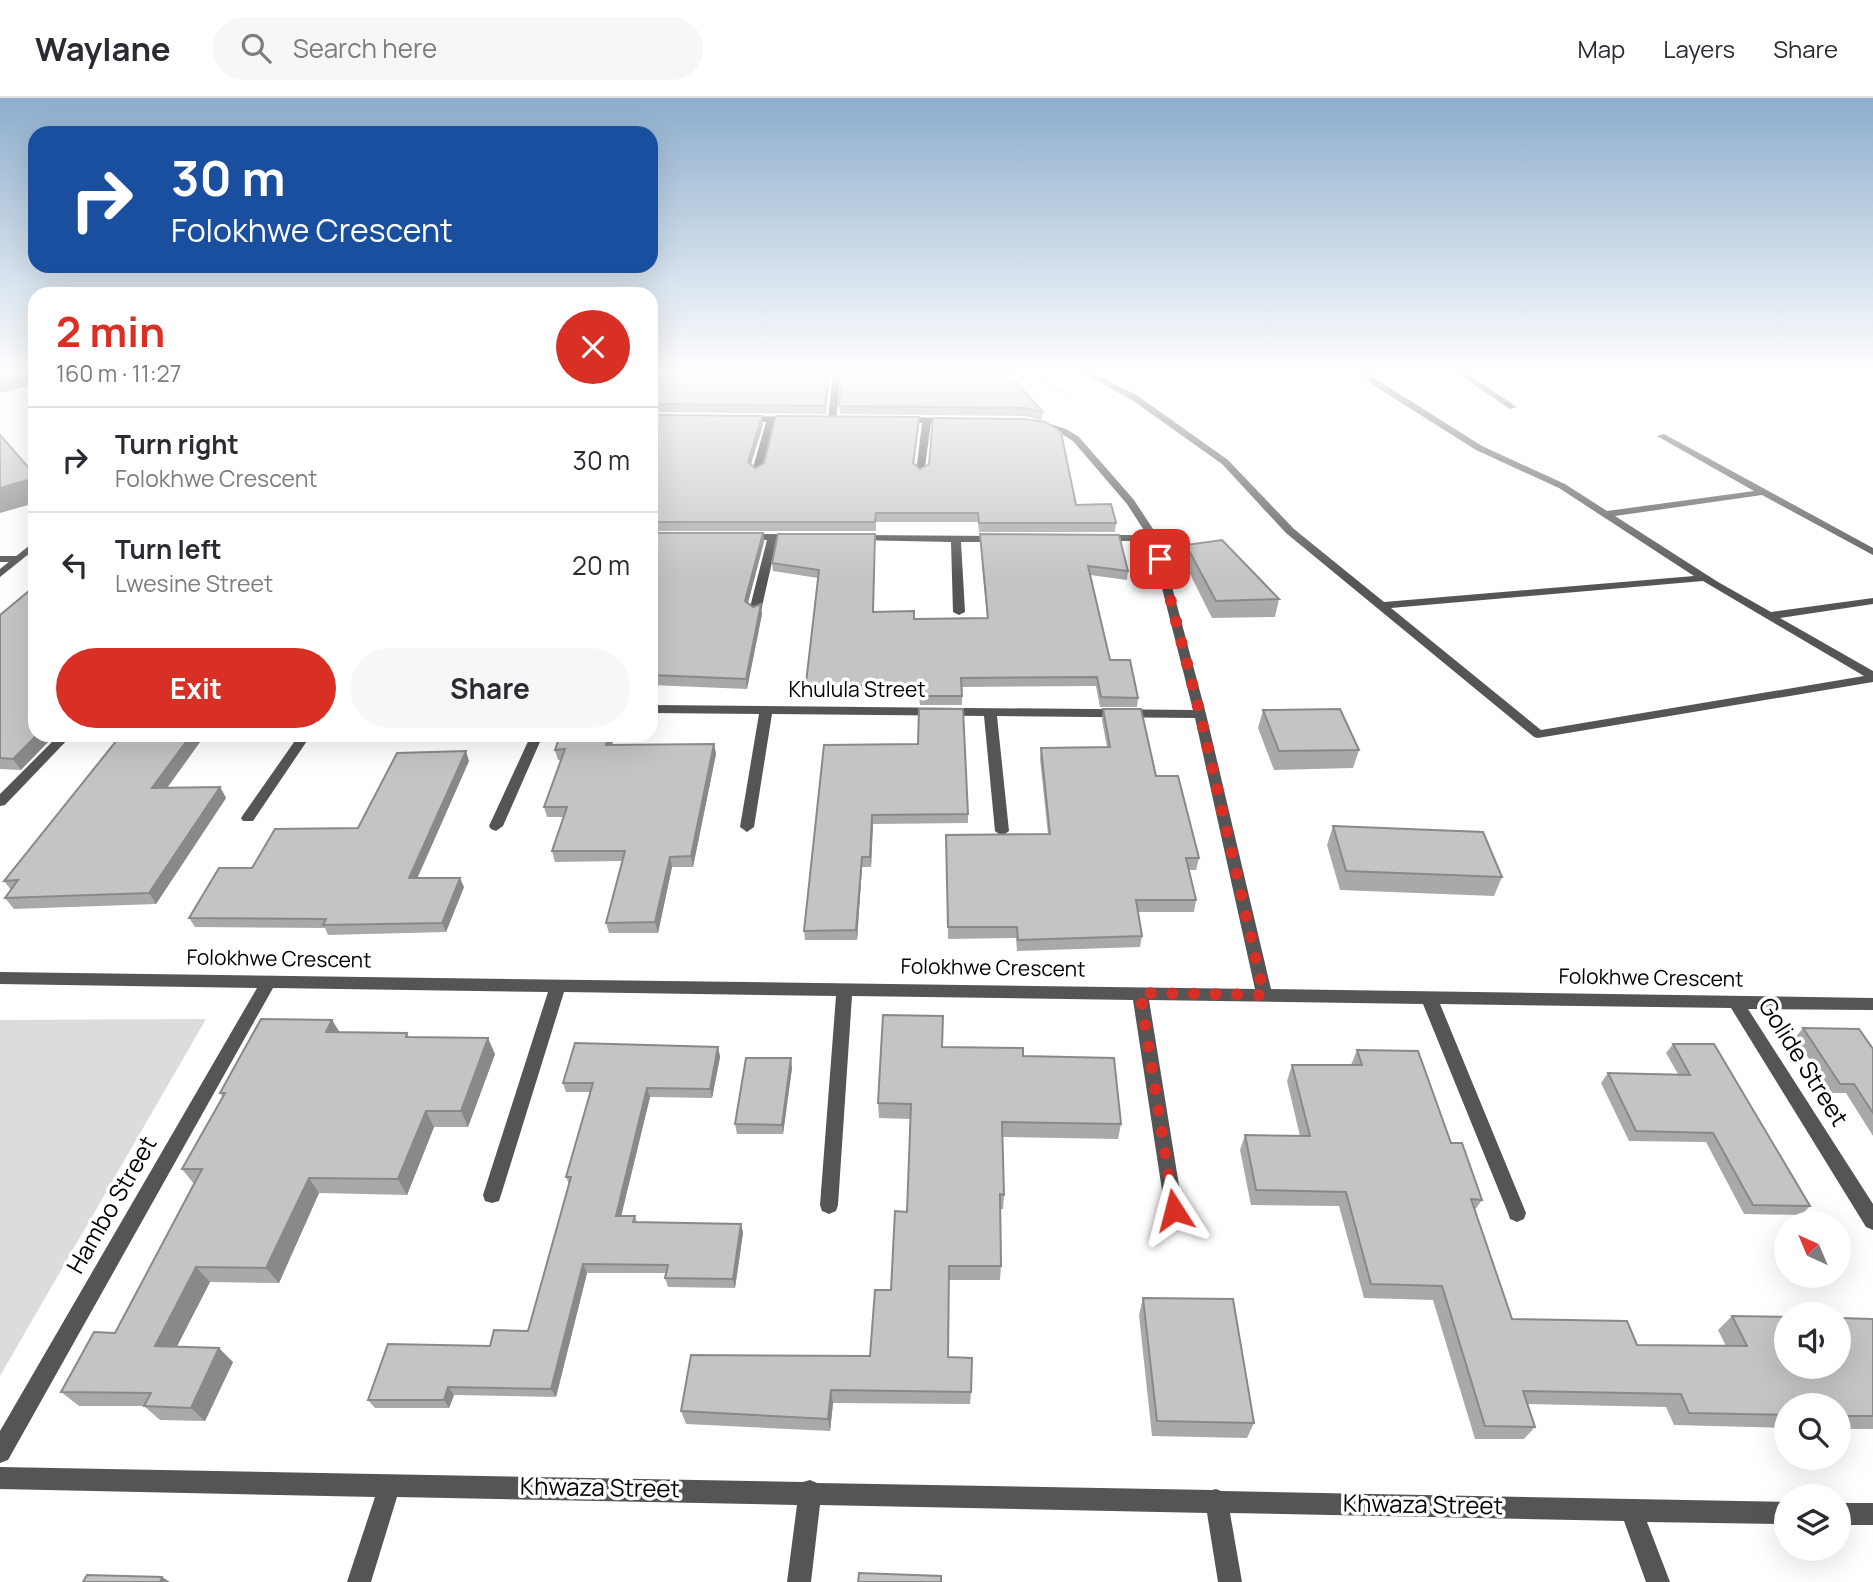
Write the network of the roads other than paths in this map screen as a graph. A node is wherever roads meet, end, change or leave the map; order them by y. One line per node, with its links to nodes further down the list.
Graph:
1 (765, 440): 7 (street)
2 (925, 440): 8 (street)
3 (1077, 440): 17 (street)
4 (1194, 440): 26 (street)
5 (1467, 440): 10 (street)
6 (1669, 440): 9 (street)
7 (757, 471)
8 (921, 472)
9 (1765, 492): 10 (street); 20 (street)
10 (1605, 514): 24 (street)
11 (733, 537): 12 (street)
12 (773, 537): 13 (street); 27 (street)
13 (813, 537)
14 (852, 538): 18 (street)
15 (1009, 538): 18 (street)
16 (1088, 538): 17 (street)
17 (1154, 538): 34 (street)
18 (956, 539): 28 (street)
19 (28, 550): 22 (street)
20 (1873, 552)
21 (0, 559): 22 (street)
22 (17, 559): 23 (street)
23 (0, 573)
24 (1705, 578): 26 (street); 29 (street)
25 (1873, 601): 29 (street)
26 (1379, 606): 30 (street)
27 (755, 611)
28 (959, 612)
29 (1769, 616): 30 (street)
30 (1873, 677)
31 (658, 709): 32 (street, Khulula Street)
32 (766, 710): 33 (street, Khulula Street); 41 (street, Khulula Street)
33 (990, 712): 34 (street, Khulula Street); 42 (street)
34 (1200, 714): 48 (street)
35 (59, 742): 38 (street)
36 (300, 742): 39 (street)
37 (534, 742): 40 (street)
38 (0, 802)
39 (248, 818)
40 (496, 825)
41 (747, 827)
42 (1002, 831)
43 (0, 978): 44 (street, Folokhwe Crescent)
44 (268, 982): 45 (street, Folokhwe Crescent); 57 (street, Hambo Street)
45 (558, 986): 46 (street, Folokhwe Crescent); 52 (street)
46 (845, 989): 47 (street, Folokhwe Crescent); 53 (street)
47 (1140, 993): 48 (street, Folokhwe Crescent); 54 (street)
48 (1264, 995): 49 (street, Folokhwe Crescent)
49 (1429, 998): 50 (street, Folokhwe Crescent); 55 (street)
50 (1735, 1001): 51 (street, Folokhwe Crescent); 56 (street, Golide Street)
51 (1873, 1004)
52 (492, 1195)
53 (829, 1205)
54 (1174, 1210)
55 (1517, 1213)
56 (1873, 1221)
57 (0, 1452)
58 (0, 1478): 59 (street, Khwaza Street)
59 (390, 1484): 60 (street, Khwaza Street); 66 (street)
60 (810, 1491): 61 (street, Khwaza Street); 67 (street)
61 (1216, 1500): 62 (street, Khwaza Street); 68 (street)
62 (1631, 1510): 63 (street, Khwaza Street); 69 (street)
63 (1774, 1513)
64 (1851, 1514): 65 (street)
65 (1873, 1514)
66 (359, 1582)
67 (799, 1582)
68 (1230, 1582)
69 (1658, 1582)

